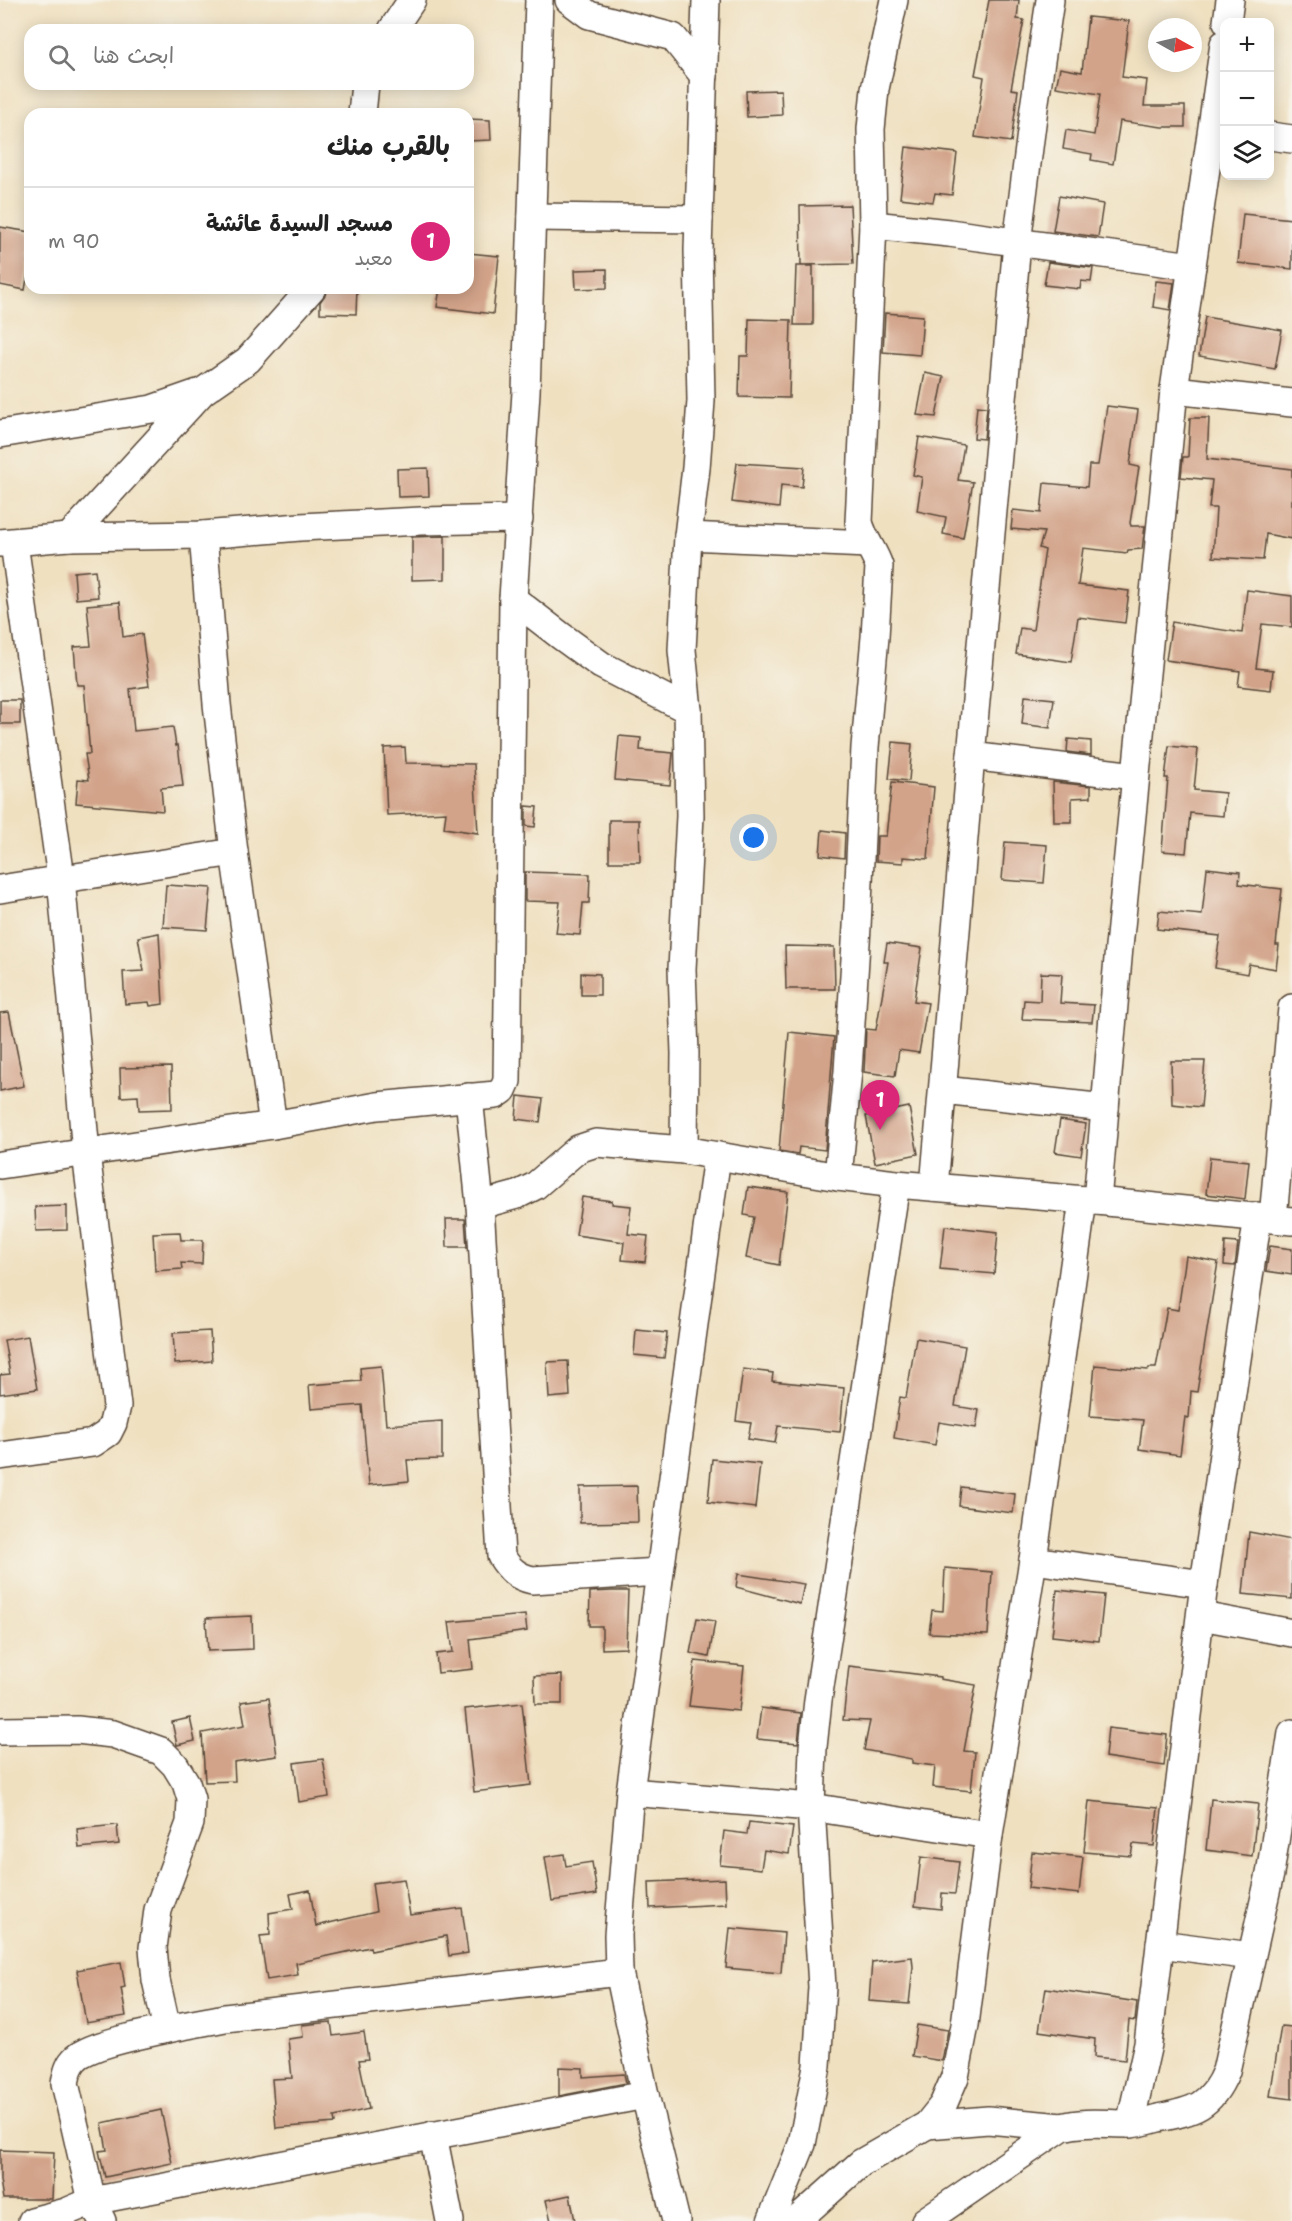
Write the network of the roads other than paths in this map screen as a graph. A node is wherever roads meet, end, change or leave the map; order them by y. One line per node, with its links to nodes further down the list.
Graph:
1 (412, 0): 9 (street)
2 (539, 0): 17 (street)
3 (569, 0): 11 (street)
4 (706, 0): 11 (street)
5 (894, 0): 19 (street)
6 (1050, 0): 20 (street)
7 (1230, 0): 8 (street)
8 (1228, 18)
9 (396, 24)
10 (1222, 72): 14 (street)
11 (704, 76): 18 (street)
12 (364, 90): 13 (street)
13 (363, 108)
14 (1219, 129): 21 (street)
15 (1274, 137): 16 (street)
16 (1292, 139)
17 (532, 217): 18 (street); 27 (street)
18 (699, 219): 29 (street)
19 (873, 225): 20 (street); 32 (street)
20 (1017, 243): 21 (street); 35 (street)
21 (1192, 267): 23 (street)
22 (307, 294): 24 (street)
23 (1174, 390): 25 (street); 36 (street)
24 (202, 392): 26 (street); 30 (street)
25 (1292, 403)
26 (0, 434)
27 (519, 519): 28 (street); 33 (street)
28 (203, 535): 30 (street); 37 (street)
29 (688, 536): 32 (street); 34 (street)
30 (69, 537): 31 (street)
31 (7, 543): 38 (street)
32 (868, 544): 49 (street)
33 (513, 599): 34 (street); 42 (street)
34 (688, 710): 45 (street)
35 (970, 756): 36 (street); 41 (street)
36 (1135, 776): 43 (street)
37 (234, 852): 38 (street); 44 (street)
38 (62, 878): 39 (street); 46 (street)
39 (0, 889)
40 (1292, 1008): 54 (street)
41 (943, 1090): 43 (street); 51 (street)
42 (469, 1097): 44 (street); 53 (street)
43 (1106, 1108): 52 (street)
44 (273, 1125): 46 (street)
45 (684, 1150): 47 (street); 53 (street)
46 (86, 1152): 48 (street); 55 (street)
47 (717, 1156): 49 (street); 57 (street)
48 (0, 1165)
49 (838, 1177): 50 (street)
50 (896, 1184): 51 (street); 64 (street)
51 (934, 1187): 52 (street)
52 (1090, 1200): 54 (street); 56 (street)
53 (480, 1205): 57 (street)
54 (1274, 1219): 58 (street)
55 (0, 1456)
56 (1033, 1560): 58 (street); 65 (street)
57 (659, 1572): 63 (street)
58 (1204, 1584): 59 (street)
59 (1201, 1616): 60 (street); 66 (street)
60 (1292, 1633)
61 (0, 1731): 69 (street)
62 (1292, 1733): 67 (street)
63 (630, 1792): 64 (street); 68 (street)
64 (811, 1807): 65 (street); 79 (street)
65 (989, 1835): 72 (street)
66 (1160, 1944): 67 (street); 71 (street)
67 (1251, 1956): 71 (street)
68 (619, 1972): 69 (street); 70 (street)
69 (167, 2029): 75 (street)
70 (645, 2095): 74 (street); 78 (street)
71 (1130, 2124): 73 (street)
72 (927, 2125): 73 (street); 80 (street)
73 (1062, 2127): 81 (street)
74 (433, 2135): 75 (street); 77 (street)
75 (97, 2211): 76 (street)
76 (32, 2221)
77 (450, 2221)
78 (676, 2221)
79 (771, 2221)
80 (796, 2221)
81 (925, 2221)

